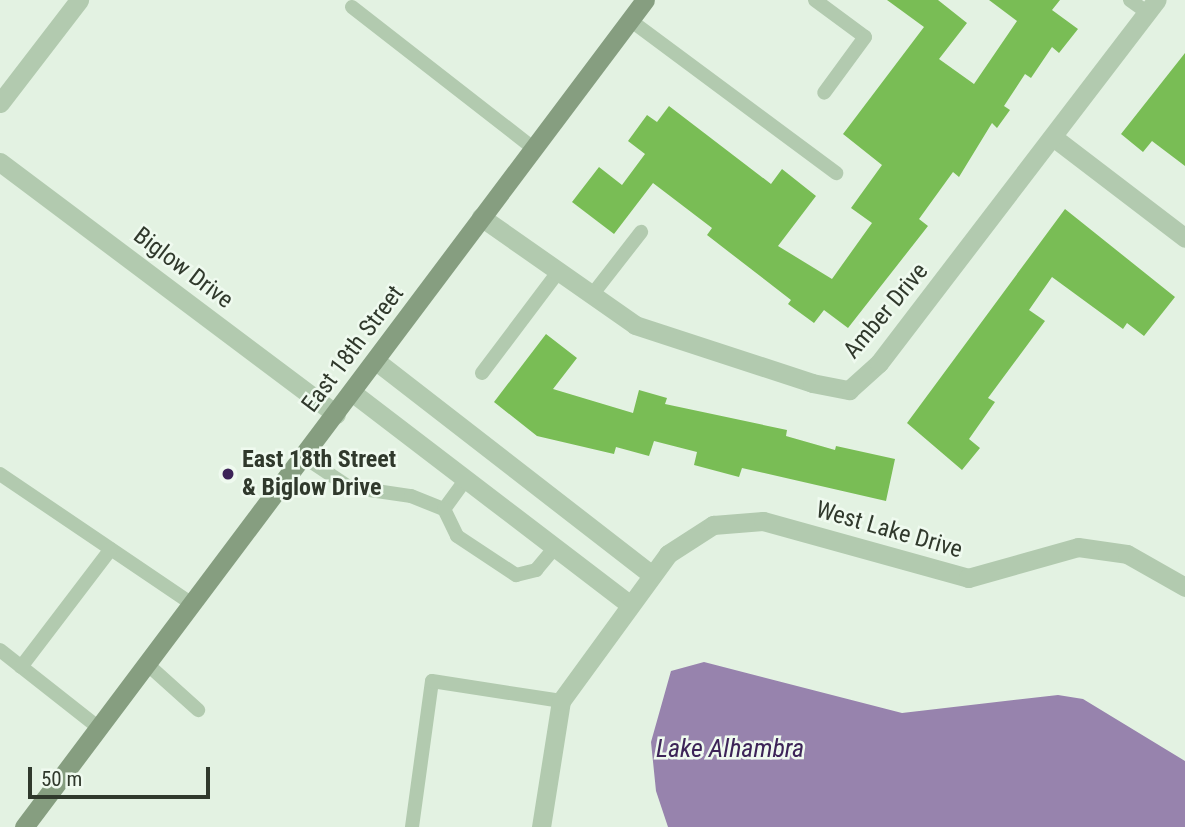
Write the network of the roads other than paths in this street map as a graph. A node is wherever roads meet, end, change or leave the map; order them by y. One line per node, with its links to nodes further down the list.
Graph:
1 (79, 0): 9 (street)
2 (645, 0): 7 (main road, East 18th Street)
3 (815, 0): 8 (lane)
4 (1130, 0): 5 (lane)
5 (1152, 6): 10 (street, Amber Drive)
6 (352, 7): 11 (lane)
7 (630, 20): 11 (main road, East 18th Street); 13 (lane)
8 (824, 93)
9 (0, 103)
10 (1053, 137): 16 (street); 18 (street, Amber Drive)
11 (533, 148): 14 (main road, East 18th Street)
12 (0, 162): 22 (street, Biglow Drive)
13 (836, 173)
14 (481, 217): 17 (street, Amber Drive); 19 (main road, East 18th Street)
15 (641, 232): 18 (lane)
16 (1185, 237)
17 (559, 271): 18 (street, Amber Drive); 20 (lane)
18 (592, 295)
19 (376, 361): 21 (main road, East 18th Street); 29 (street)
20 (482, 373)
21 (353, 393): 22 (main road, East 18th Street); 25 (street)
22 (336, 414): 23 (main road, East 18th Street)
23 (304, 457): 26 (lane); 32 (main road, East 18th Street)
24 (0, 474): 28 (lane)
25 (466, 479): 26 (lane); 27 (street)
26 (444, 509): 27 (lane)
27 (555, 547): 31 (street)
28 (111, 549): 32 (lane); 35 (lane)
29 (651, 574): 30 (street, West Lake Drive); 31 (street, West Lake Drive)
30 (1185, 587)
31 (632, 598): 36 (street, West Lake Drive)
32 (192, 604): 34 (main road, East 18th Street)
33 (0, 650): 35 (lane)
34 (147, 664): 37 (lane); 38 (main road, East 18th Street)
35 (21, 667): 38 (lane)
36 (561, 701): 40 (lane); 41 (street)
37 (198, 710)
38 (99, 728): 39 (main road, East 18th Street)
39 (23, 827)
40 (412, 827)
41 (541, 827)

